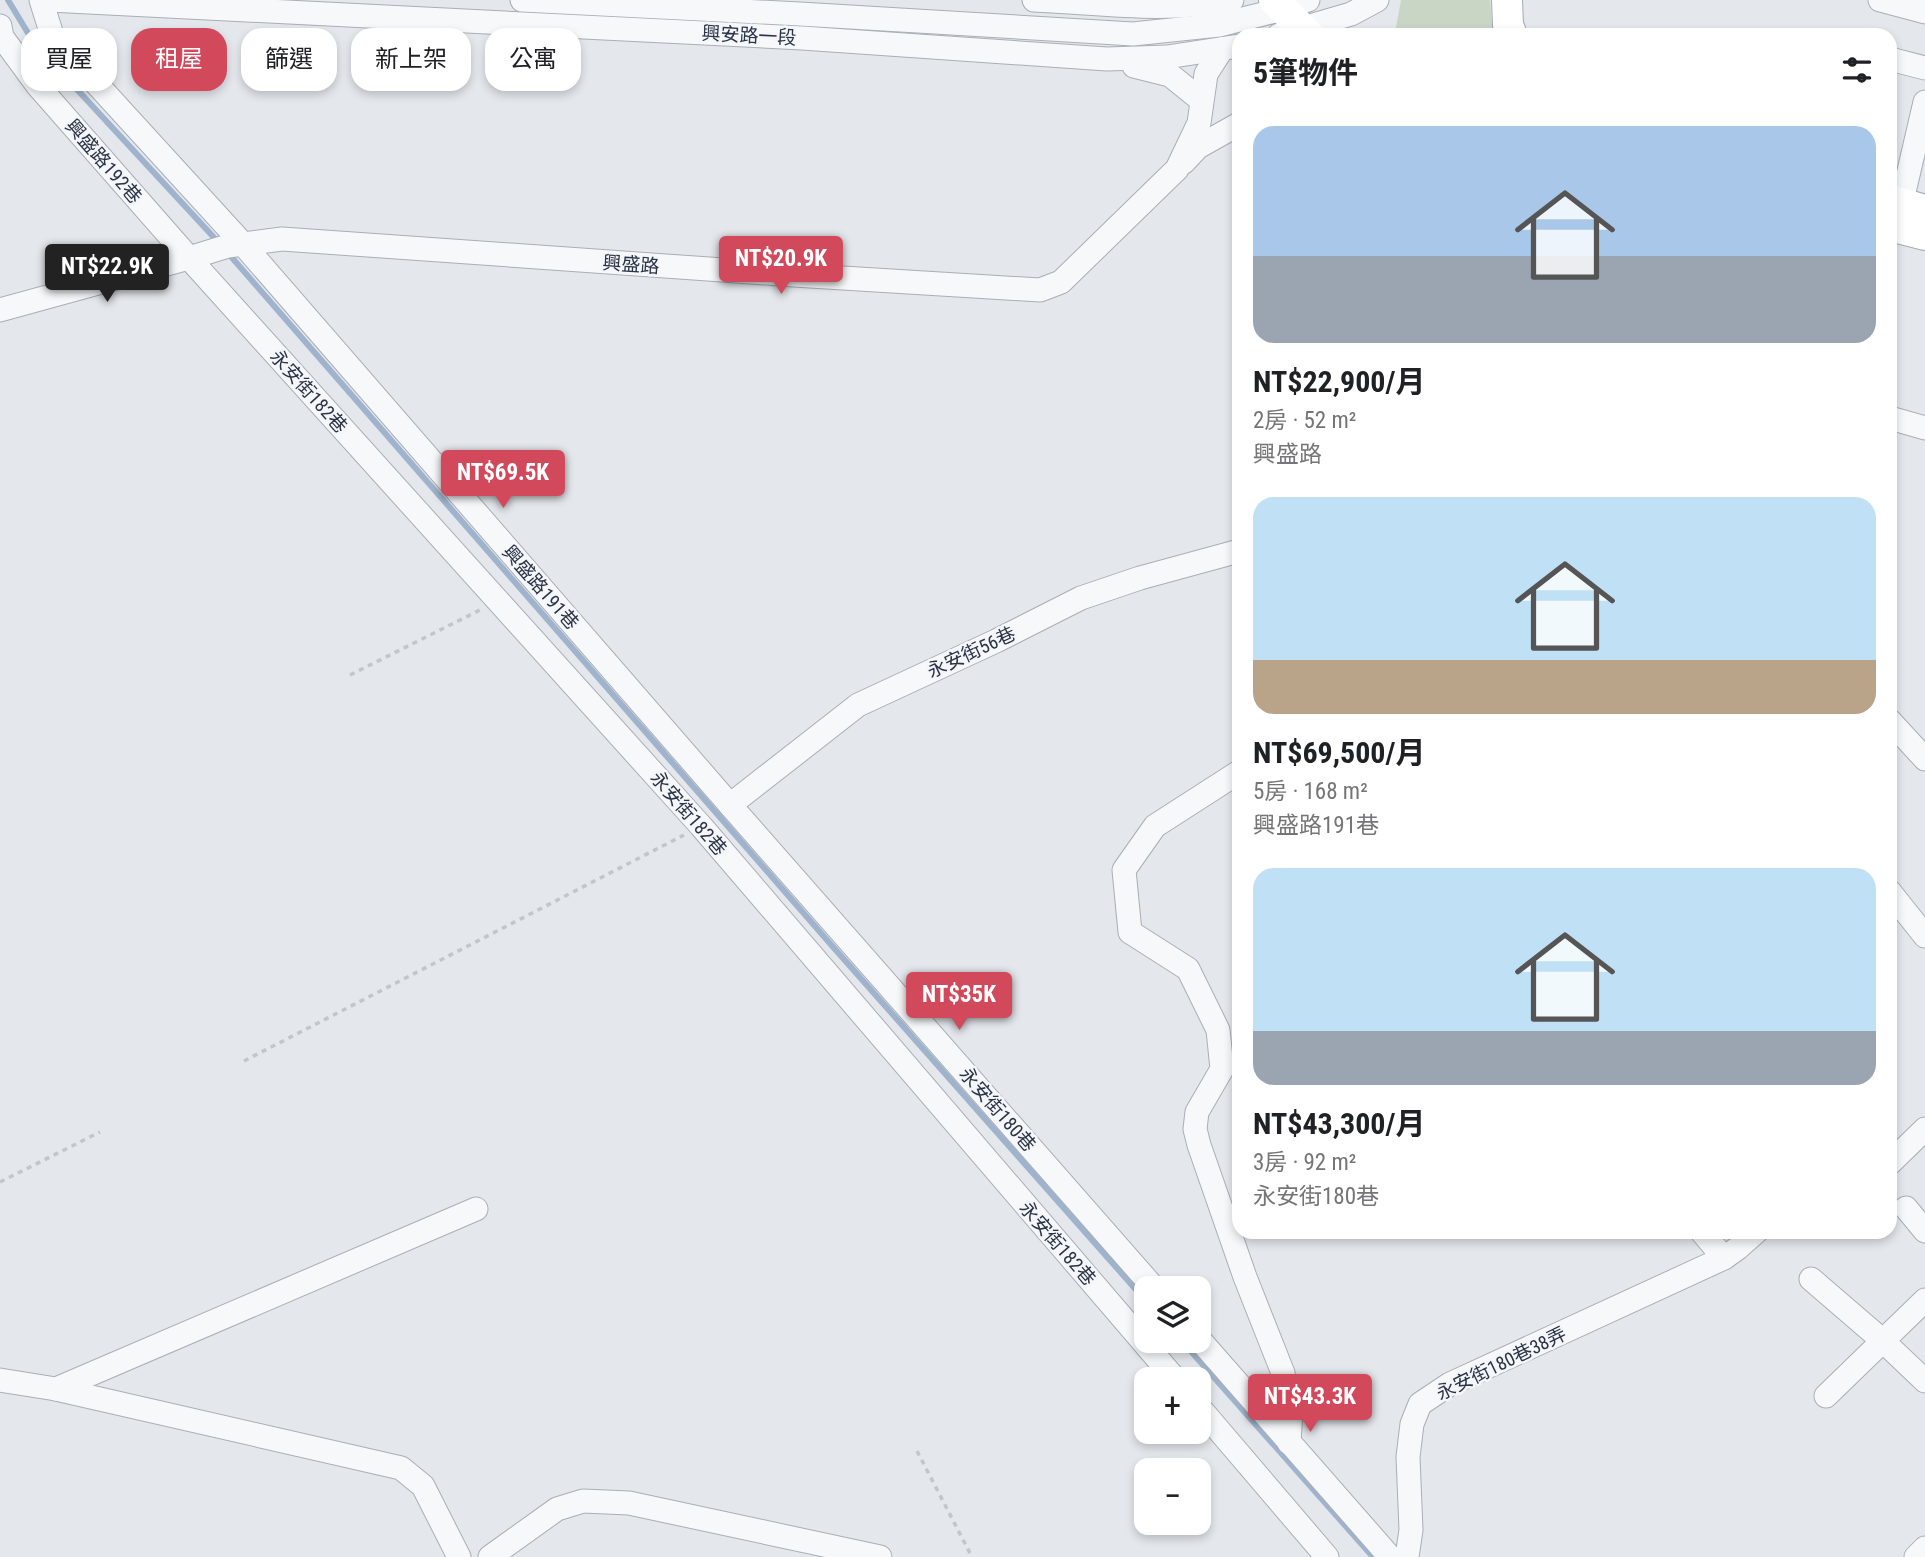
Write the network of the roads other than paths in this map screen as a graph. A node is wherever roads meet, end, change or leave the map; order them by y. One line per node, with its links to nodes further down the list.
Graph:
1 (41, 0): 27 (street, 興盛路191巷)
2 (49, 0): 10 (street, 興安路一段)
3 (522, 0): 12 (street, 興安路一段)
4 (1034, 0): 5 (street)
5 (1042, 0): 6 (street)
6 (1232, 0)
7 (1377, 0): 13 (street, 興安路一段)
8 (1507, 0): 15 (main road)
9 (1880, 0): 11 (street)
10 (513, 11): 16 (street, 興安路一段)
11 (1925, 12)
12 (840, 17): 13 (street, 興安路一段); 16 (street)
13 (1296, 20)
14 (0, 26): 28 (street, 興盛路192巷)
15 (1509, 28)
16 (838, 41): 18 (street, 興安路一段)
17 (1231, 47): 18 (street, 興安路一段); 21 (street, 興盛路)
18 (1107, 59): 21 (street)
19 (1897, 61): 20 (street)
20 (1925, 68)
21 (1201, 100): 24 (street, 興盛路)
22 (1925, 102): 25 (street)
23 (1232, 128): 24 (street)
24 (1177, 169): 27 (street, 興盛路)
25 (1900, 213): 26 (main road)
26 (1925, 236)
27 (235, 244): 28 (street, 興盛路); 36 (street, 興盛路191巷)
28 (196, 256): 29 (street, 興盛路); 52 (street, 永安街182巷)
29 (0, 310)
30 (1897, 420): 31 (street)
31 (1925, 428)
32 (1232, 553): 36 (street, 永安街56巷)
33 (1897, 729): 34 (street)
34 (1925, 759)
35 (1232, 776): 58 (street)
36 (730, 805): 47 (street, 永安街180巷)
37 (1897, 901): 38 (street)
38 (1925, 936)
39 (1925, 1129): 40 (street)
40 (1897, 1157)
41 (1906, 1208): 43 (street)
42 (477, 1209): 55 (street)
43 (1925, 1231)
44 (1708, 1239): 46 (street)
45 (1748, 1239): 46 (street, 永安街180巷38弄)
46 (1724, 1258): 66 (street, 永安街180巷38弄)
47 (1143, 1276)
48 (1811, 1279): 50 (street)
49 (1925, 1300): 50 (street)
50 (1883, 1341): 54 (street); 56 (street)
51 (1211, 1353): 58 (street)
52 (1165, 1367)
53 (0, 1380): 55 (street)
54 (1925, 1381)
55 (56, 1390): 61 (street)
56 (1826, 1396)
57 (1211, 1421): 64 (street)
58 (1289, 1443): 65 (street)
59 (1925, 1548): 67 (street)
60 (516, 1549): 62 (street); 63 (street)
61 (459, 1557)
62 (490, 1557)
63 (880, 1557)
64 (1327, 1557)
65 (1390, 1557)
66 (1407, 1557)
67 (1916, 1557)

